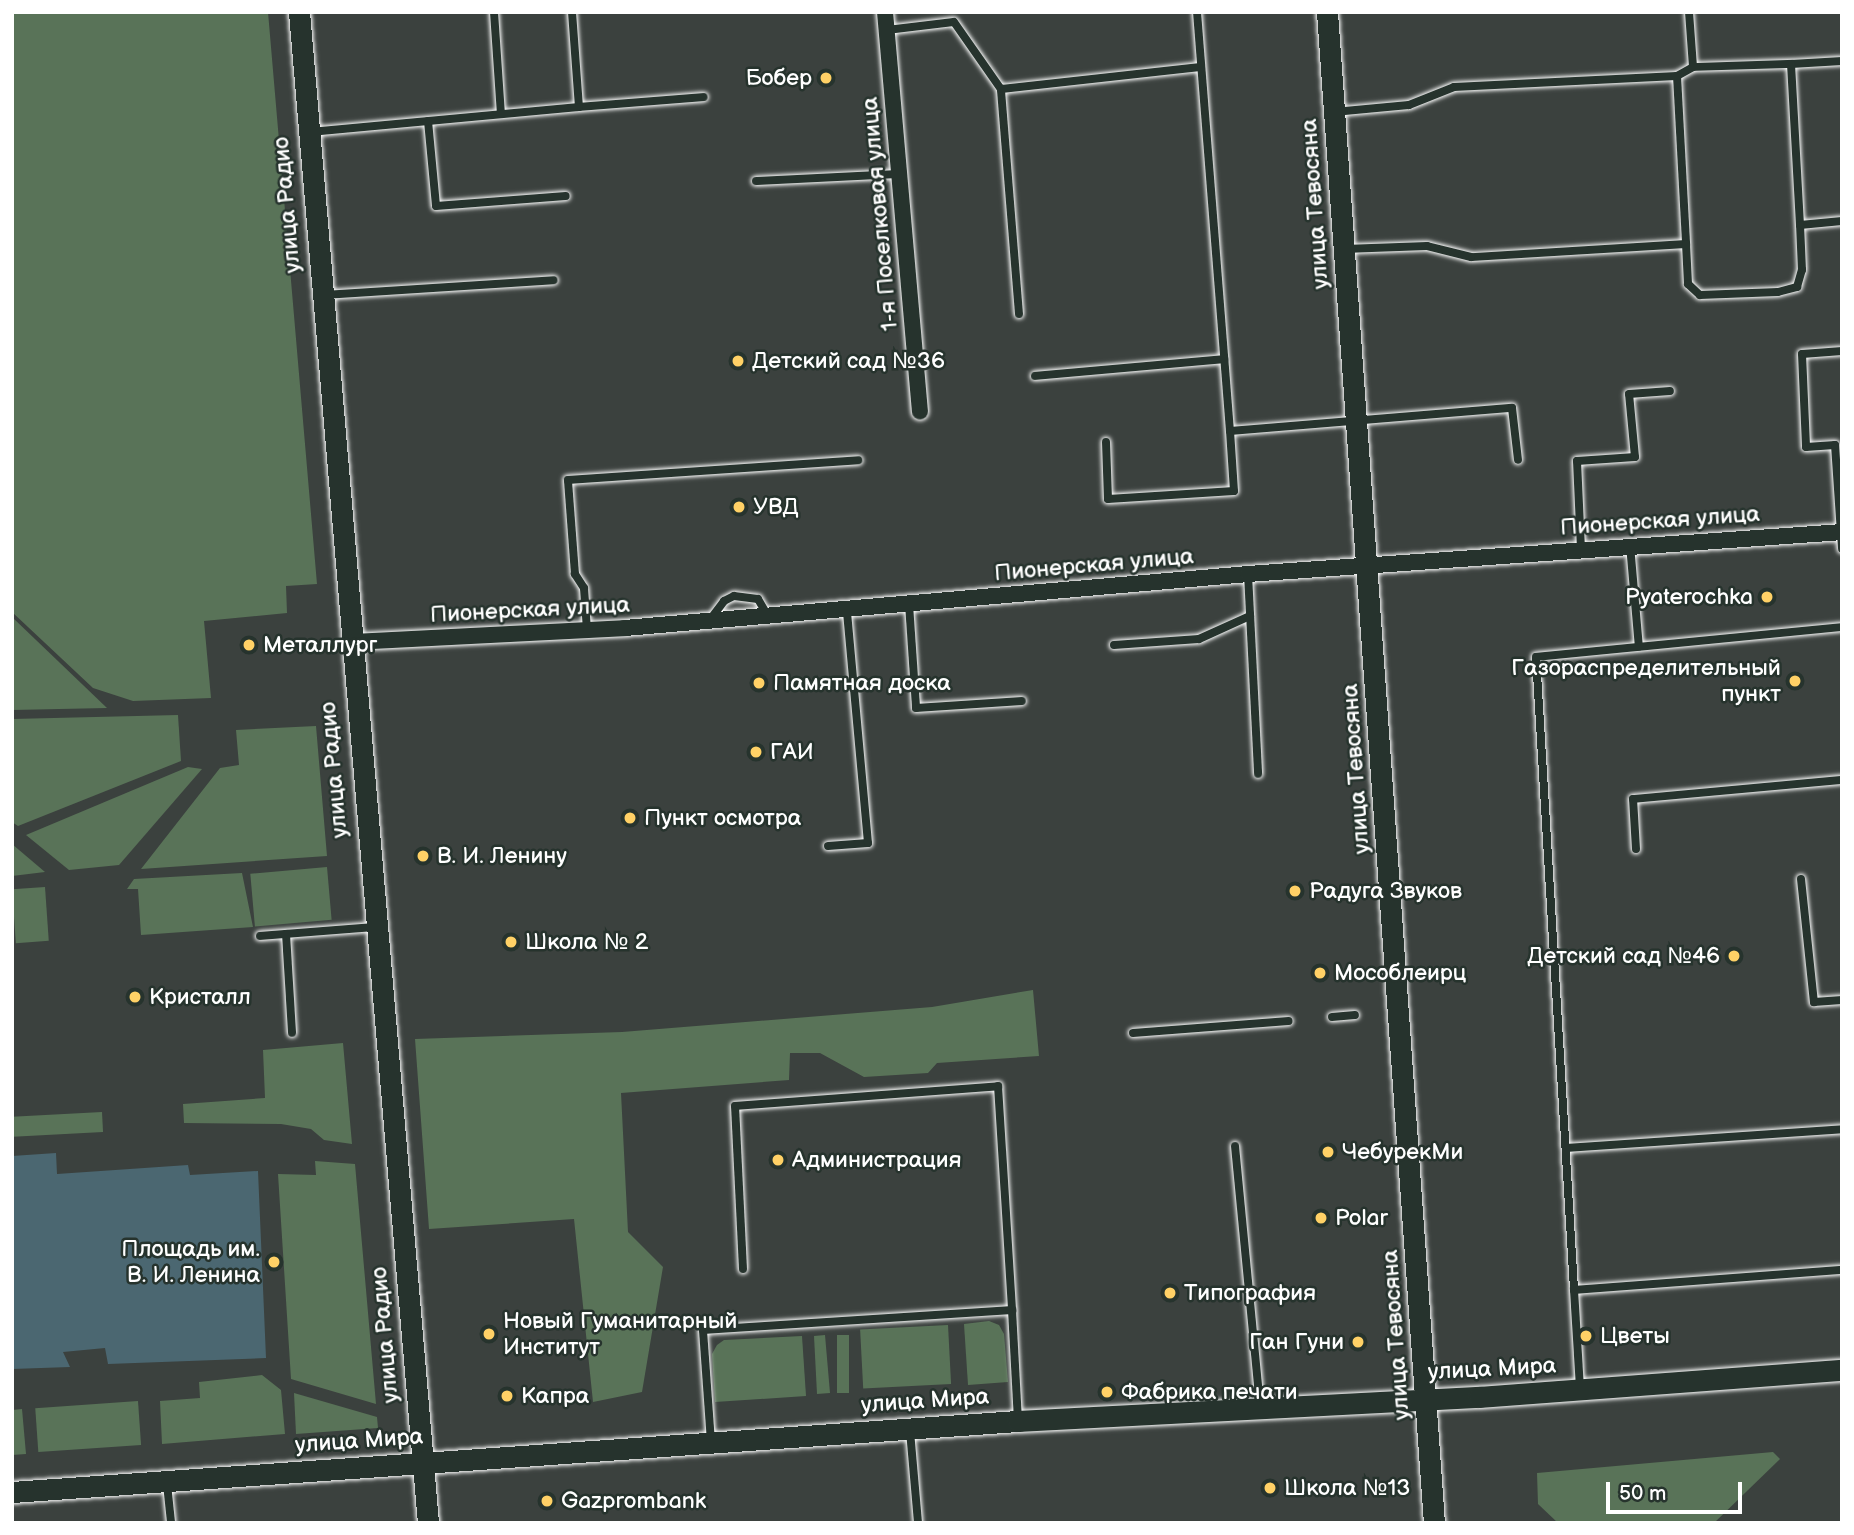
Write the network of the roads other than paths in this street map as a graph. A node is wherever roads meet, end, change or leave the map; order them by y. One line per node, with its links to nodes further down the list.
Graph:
1 (299, 12): 20 (main road, улица Радио)
2 (494, 12): 18 (lane)
3 (572, 12): 16 (lane)
4 (885, 12): 8 (street, 1-я Поселковая улица)
5 (1197, 12): 11 (lane)
6 (1326, 12): 17 (main road, улица Тевосяна)
7 (1689, 12): 12 (lane)
8 (887, 30): 14 (lane); 21 (street, 1-я Поселковая улица)
9 (1842, 61): 10 (lane)
10 (1791, 64): 12 (lane); 25 (lane)
11 (1201, 67): 14 (lane); 32 (lane)
12 (1693, 67): 13 (lane)
13 (1677, 76): 17 (lane); 26 (lane)
14 (1001, 89): 30 (lane)
15 (704, 97): 16 (lane)
16 (579, 107): 18 (lane)
17 (1334, 112): 27 (main road, улица Тевосяна)
18 (501, 114): 19 (lane)
19 (428, 121): 20 (lane); 23 (lane)
20 (308, 132): 29 (main road, улица Радио)
21 (900, 174): 22 (lane); 35 (street, 1-я Поселковая улица)
22 (756, 181)
23 (566, 195)
24 (1842, 221): 25 (lane)
25 (1800, 225): 26 (lane)
26 (1686, 244): 27 (lane)
27 (1345, 249): 36 (main road, улица Тевосяна)
28 (554, 280): 29 (lane)
29 (321, 295): 54 (main road, улица Радио)
30 (1019, 314)
31 (1842, 351): 41 (lane)
32 (1224, 359): 33 (lane); 37 (lane)
33 (1035, 376)
34 (1670, 391): 43 (lane)
35 (920, 411)
36 (1357, 419): 37 (lane); 40 (lane); 45 (main road, улица Тевосяна)
37 (1230, 431): 38 (lane)
38 (1106, 442)
39 (858, 460): 53 (lane)
40 (1518, 460)
41 (1841, 532): 42 (street, Пионерская улица); 44 (lane)
42 (1630, 545): 43 (street, Пионерская улица); 56 (lane)
43 (1581, 549): 45 (street, Пионерская улица)
44 (1842, 550)
45 (1369, 565): 46 (street, Пионерская улица); 81 (main road, улица Тевосяна)
46 (1248, 574): 47 (street, Пионерская улица); 50 (lane)
47 (909, 604): 48 (street, Пионерская улица); 57 (lane)
48 (847, 610): 49 (street, Пионерская улица); 60 (lane)
49 (768, 616): 51 (street, Пионерская улица); 51 (lane)
50 (1250, 616): 55 (lane); 58 (lane)
51 (709, 621): 53 (street, Пионерская улица)
52 (1842, 627): 56 (lane)
53 (587, 630): 54 (street, Пионерская улица)
54 (351, 642): 63 (main road, улица Радио)
55 (1114, 645)
56 (1639, 647): 74 (lane)
57 (1022, 701)
58 (1258, 774)
59 (1842, 780): 61 (lane)
60 (828, 846)
61 (1636, 849)
62 (1801, 879): 66 (lane)
63 (374, 927): 64 (lane); 86 (main road, улица Радио)
64 (286, 934): 65 (lane); 70 (lane)
65 (260, 936)
66 (1842, 1000)
67 (1355, 1015): 68 (lane)
68 (1332, 1017)
69 (1289, 1021): 71 (lane)
70 (292, 1033)
71 (1133, 1033)
72 (1842, 1129): 74 (lane)
73 (1235, 1146): 82 (lane)
74 (1566, 1148): 77 (lane)
75 (743, 1269): 78 (lane)
76 (1842, 1270): 77 (lane)
77 (1574, 1290): 80 (lane)
78 (1012, 1310): 83 (lane); 85 (lane)
79 (1842, 1370): 80 (main road, улица Мира)
80 (1580, 1391): 81 (main road, улица Мира)
81 (1427, 1399): 82 (main road, улица Мира); 92 (main road, улица Тевосяна)
82 (1260, 1408): 83 (main road, улица Мира)
83 (1018, 1421): 84 (main road, улица Мира)
84 (909, 1428): 85 (main road, улица Мира); 91 (lane)
85 (711, 1442): 86 (main road, улица Мира)
86 (423, 1462): 87 (main road, улица Мира); 90 (main road, улица Радио)
87 (167, 1481): 88 (main road, улица Мира); 89 (lane)
88 (12, 1492)
89 (171, 1523)
90 (428, 1523)
91 (918, 1523)
92 (1434, 1523)

